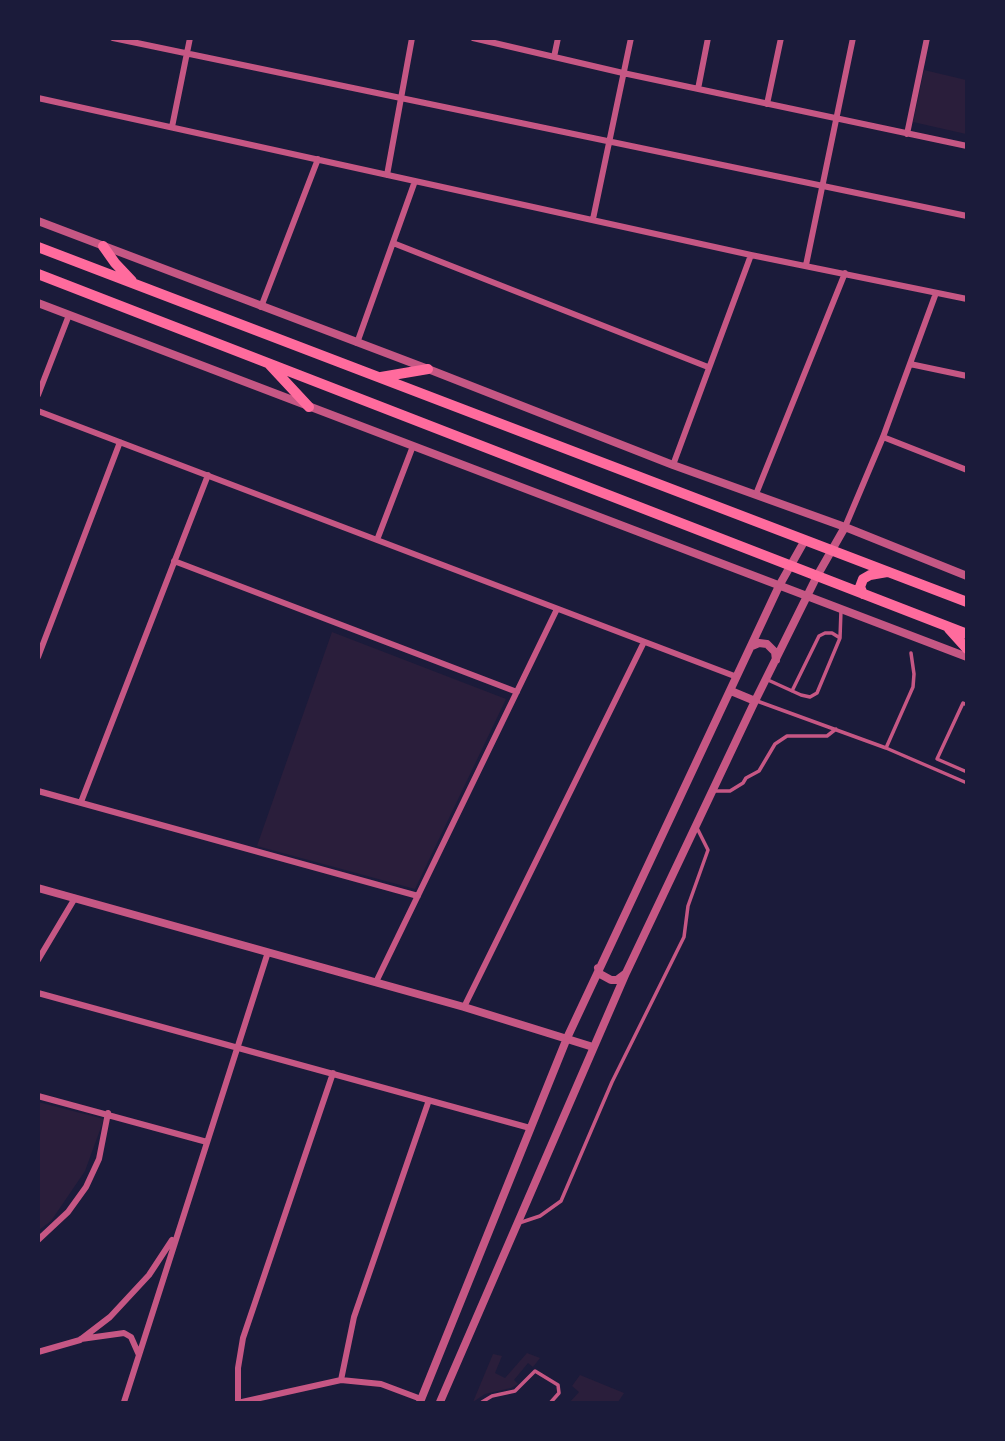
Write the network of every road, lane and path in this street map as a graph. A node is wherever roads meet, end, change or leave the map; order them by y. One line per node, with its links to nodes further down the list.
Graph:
1 (113, 38): 11 (street)
2 (190, 38): 11 (street)
3 (412, 38): 16 (street)
4 (473, 38): 12 (street)
5 (558, 38): 12 (street)
6 (631, 38): 13 (street)
7 (708, 38): 14 (street)
8 (781, 38): 17 (street)
9 (853, 38): 18 (street)
10 (928, 38): 20 (street)
11 (187, 52): 16 (street); 19 (street)
12 (554, 57): 13 (street)
13 (623, 73): 14 (street); 21 (street)
14 (698, 89): 17 (street)
15 (38, 98): 19 (street)
16 (401, 98): 21 (street); 24 (street)
17 (768, 104): 18 (street)
18 (835, 119): 20 (street); 26 (street)
19 (172, 127): 23 (street)
20 (907, 134): 22 (street)
21 (608, 141): 26 (street); 28 (street)
22 (967, 146)
23 (318, 159): 24 (street); 41 (street)
24 (387, 175): 25 (street)
25 (415, 181): 28 (street); 30 (street)
26 (822, 186): 27 (street); 34 (street)
27 (967, 216)
28 (593, 219): 33 (street)
29 (38, 221): 31 (street)
30 (393, 243): 43 (street); 46 (street)
31 (103, 246): 37 (main road); 41 (street)
32 (38, 247): 37 (main road)
33 (751, 255): 34 (street); 46 (street)
34 (806, 265): 36 (street)
35 (38, 274): 44 (main road)
36 (845, 274): 38 (street); 59 (street)
37 (138, 286): 49 (main road)
38 (936, 293): 39 (street); 45 (street)
39 (967, 299)
40 (38, 303): 42 (street)
41 (261, 307): 43 (street)
42 (69, 315): 50 (street); 51 (street)
43 (357, 343): 47 (street)
44 (267, 361): 51 (main road); 65 (main road)
45 (910, 363): 48 (street); 53 (street)
46 (708, 367): 56 (street)
47 (428, 369): 49 (main road); 56 (street)
48 (967, 376)
49 (377, 377): 62 (main road)
50 (38, 395)
51 (309, 407): 55 (street)
52 (38, 411): 54 (street)
53 (883, 437): 57 (street); 60 (street)
54 (120, 442): 58 (street); 82 (street)
55 (413, 446): 61 (street); 69 (street)
56 (673, 465): 59 (street)
57 (967, 470)
58 (208, 475): 61 (street); 64 (street)
59 (756, 494): 60 (street)
60 (845, 527): 63 (street); 68 (street)
61 (377, 540): 73 (street)
62 (805, 540): 63 (main road); 65 (street)
63 (832, 550): 66 (main road); 67 (street)
64 (174, 561): 89 (street); 98 (street)
65 (790, 566): 67 (main road); 69 (street)
66 (891, 572): 70 (main road); 72 (main road)
67 (817, 576): 70 (main road); 71 (street)
68 (967, 576)
69 (779, 586): 71 (street); 79 (street)
70 (863, 594): 75 (main road)
71 (807, 597): 74 (street); 84 (street)
72 (967, 602)
73 (557, 608): 78 (street); 89 (street)
74 (841, 610): 77 (lane); 83 (street)
75 (946, 626): 76 (main road); 80 (main road)
76 (967, 634)
77 (840, 638): 88 (lane); 88 (lane)
78 (644, 642): 85 (street); 109 (street)
79 (751, 646): 84 (street); 85 (street)
80 (967, 649)
81 (911, 653): 93 (lane)
82 (38, 657)
83 (967, 657)
84 (776, 660): 86 (street)
85 (737, 677): 87 (street)
86 (766, 679): 88 (lane); 90 (street)
87 (731, 691): 90 (street); 105 (street)
88 (792, 691)
89 (517, 692): 101 (street)
90 (755, 701): 92 (lane); 97 (street)
91 (967, 705): 94 (lane)
92 (836, 730): 93 (lane); 97 (lane)
93 (886, 748): 95 (lane)
94 (967, 772)
95 (967, 783)
96 (38, 791): 98 (street)
97 (713, 791): 99 (street)
98 (81, 803): 101 (street)
99 (696, 827): 106 (street); 119 (lane)
100 (38, 888): 102 (street)
101 (418, 895): 107 (street)
102 (75, 898): 103 (street); 104 (street)
103 (268, 952): 107 (street); 111 (street)
104 (38, 960)
105 (598, 968): 106 (street); 110 (street)
106 (626, 973): 112 (street)
107 (376, 982): 109 (street)
108 (38, 993): 111 (street)
109 (464, 1007): 110 (street)
110 (567, 1038): 112 (street); 117 (street)
111 (238, 1047): 113 (street); 118 (street)
112 (593, 1047): 119 (street)
113 (333, 1073): 115 (street); 128 (street)
114 (38, 1096): 116 (street)
115 (429, 1100): 117 (street); 125 (street)
116 (108, 1114): 118 (street); 121 (street)
117 (530, 1128): 126 (street)
118 (207, 1142): 120 (street)
119 (517, 1223): 129 (street)
120 (179, 1226): 122 (street); 124 (street)
121 (38, 1240)
122 (79, 1340): 123 (street); 124 (street)
123 (38, 1352)
124 (139, 1355): 127 (street)
125 (341, 1380): 126 (street); 128 (street)
126 (421, 1401)
127 (124, 1402)
128 (240, 1402)
129 (440, 1402)
130 (482, 1402): 131 (lane)
131 (551, 1402)

